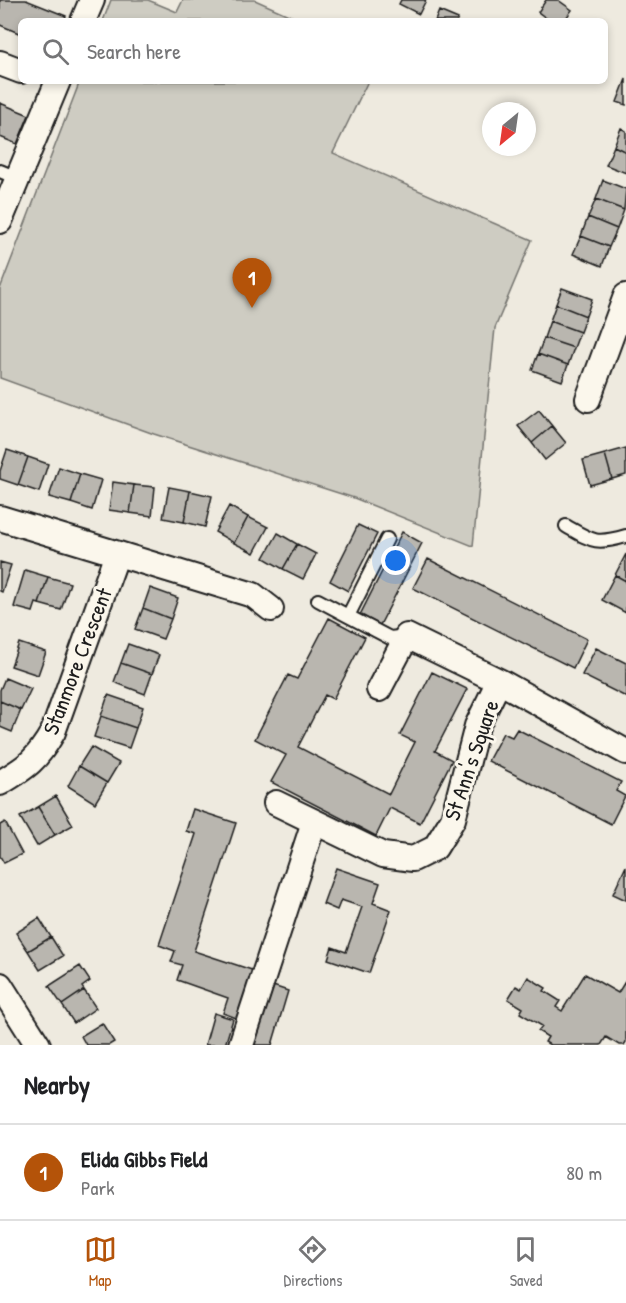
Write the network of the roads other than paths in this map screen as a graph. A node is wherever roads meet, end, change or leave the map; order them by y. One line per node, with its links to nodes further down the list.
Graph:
1 (0, 63): 2 (street)
2 (18, 70)
3 (53, 84): 4 (street)
4 (8, 174): 5 (street)
5 (0, 221)
6 (626, 296): 7 (street)
7 (588, 399)
8 (0, 518): 12 (street)
9 (566, 526): 10 (lane)
10 (626, 536)
11 (387, 538): 15 (lane)
12 (117, 554): 14 (street); 20 (street, Stanmore Crescent)
13 (318, 600): 15 (lane)
14 (271, 609)
15 (348, 616): 16 (lane)
16 (407, 636): 17 (street); 18 (street)
17 (499, 681): 19 (street); 22 (street, St Ann's Square)
18 (379, 689)
19 (626, 752)
20 (0, 783)
21 (276, 803): 22 (street, St Ann's Square)
22 (314, 822): 25 (street)
23 (0, 985): 24 (street)
24 (38, 1045)
25 (241, 1045)

